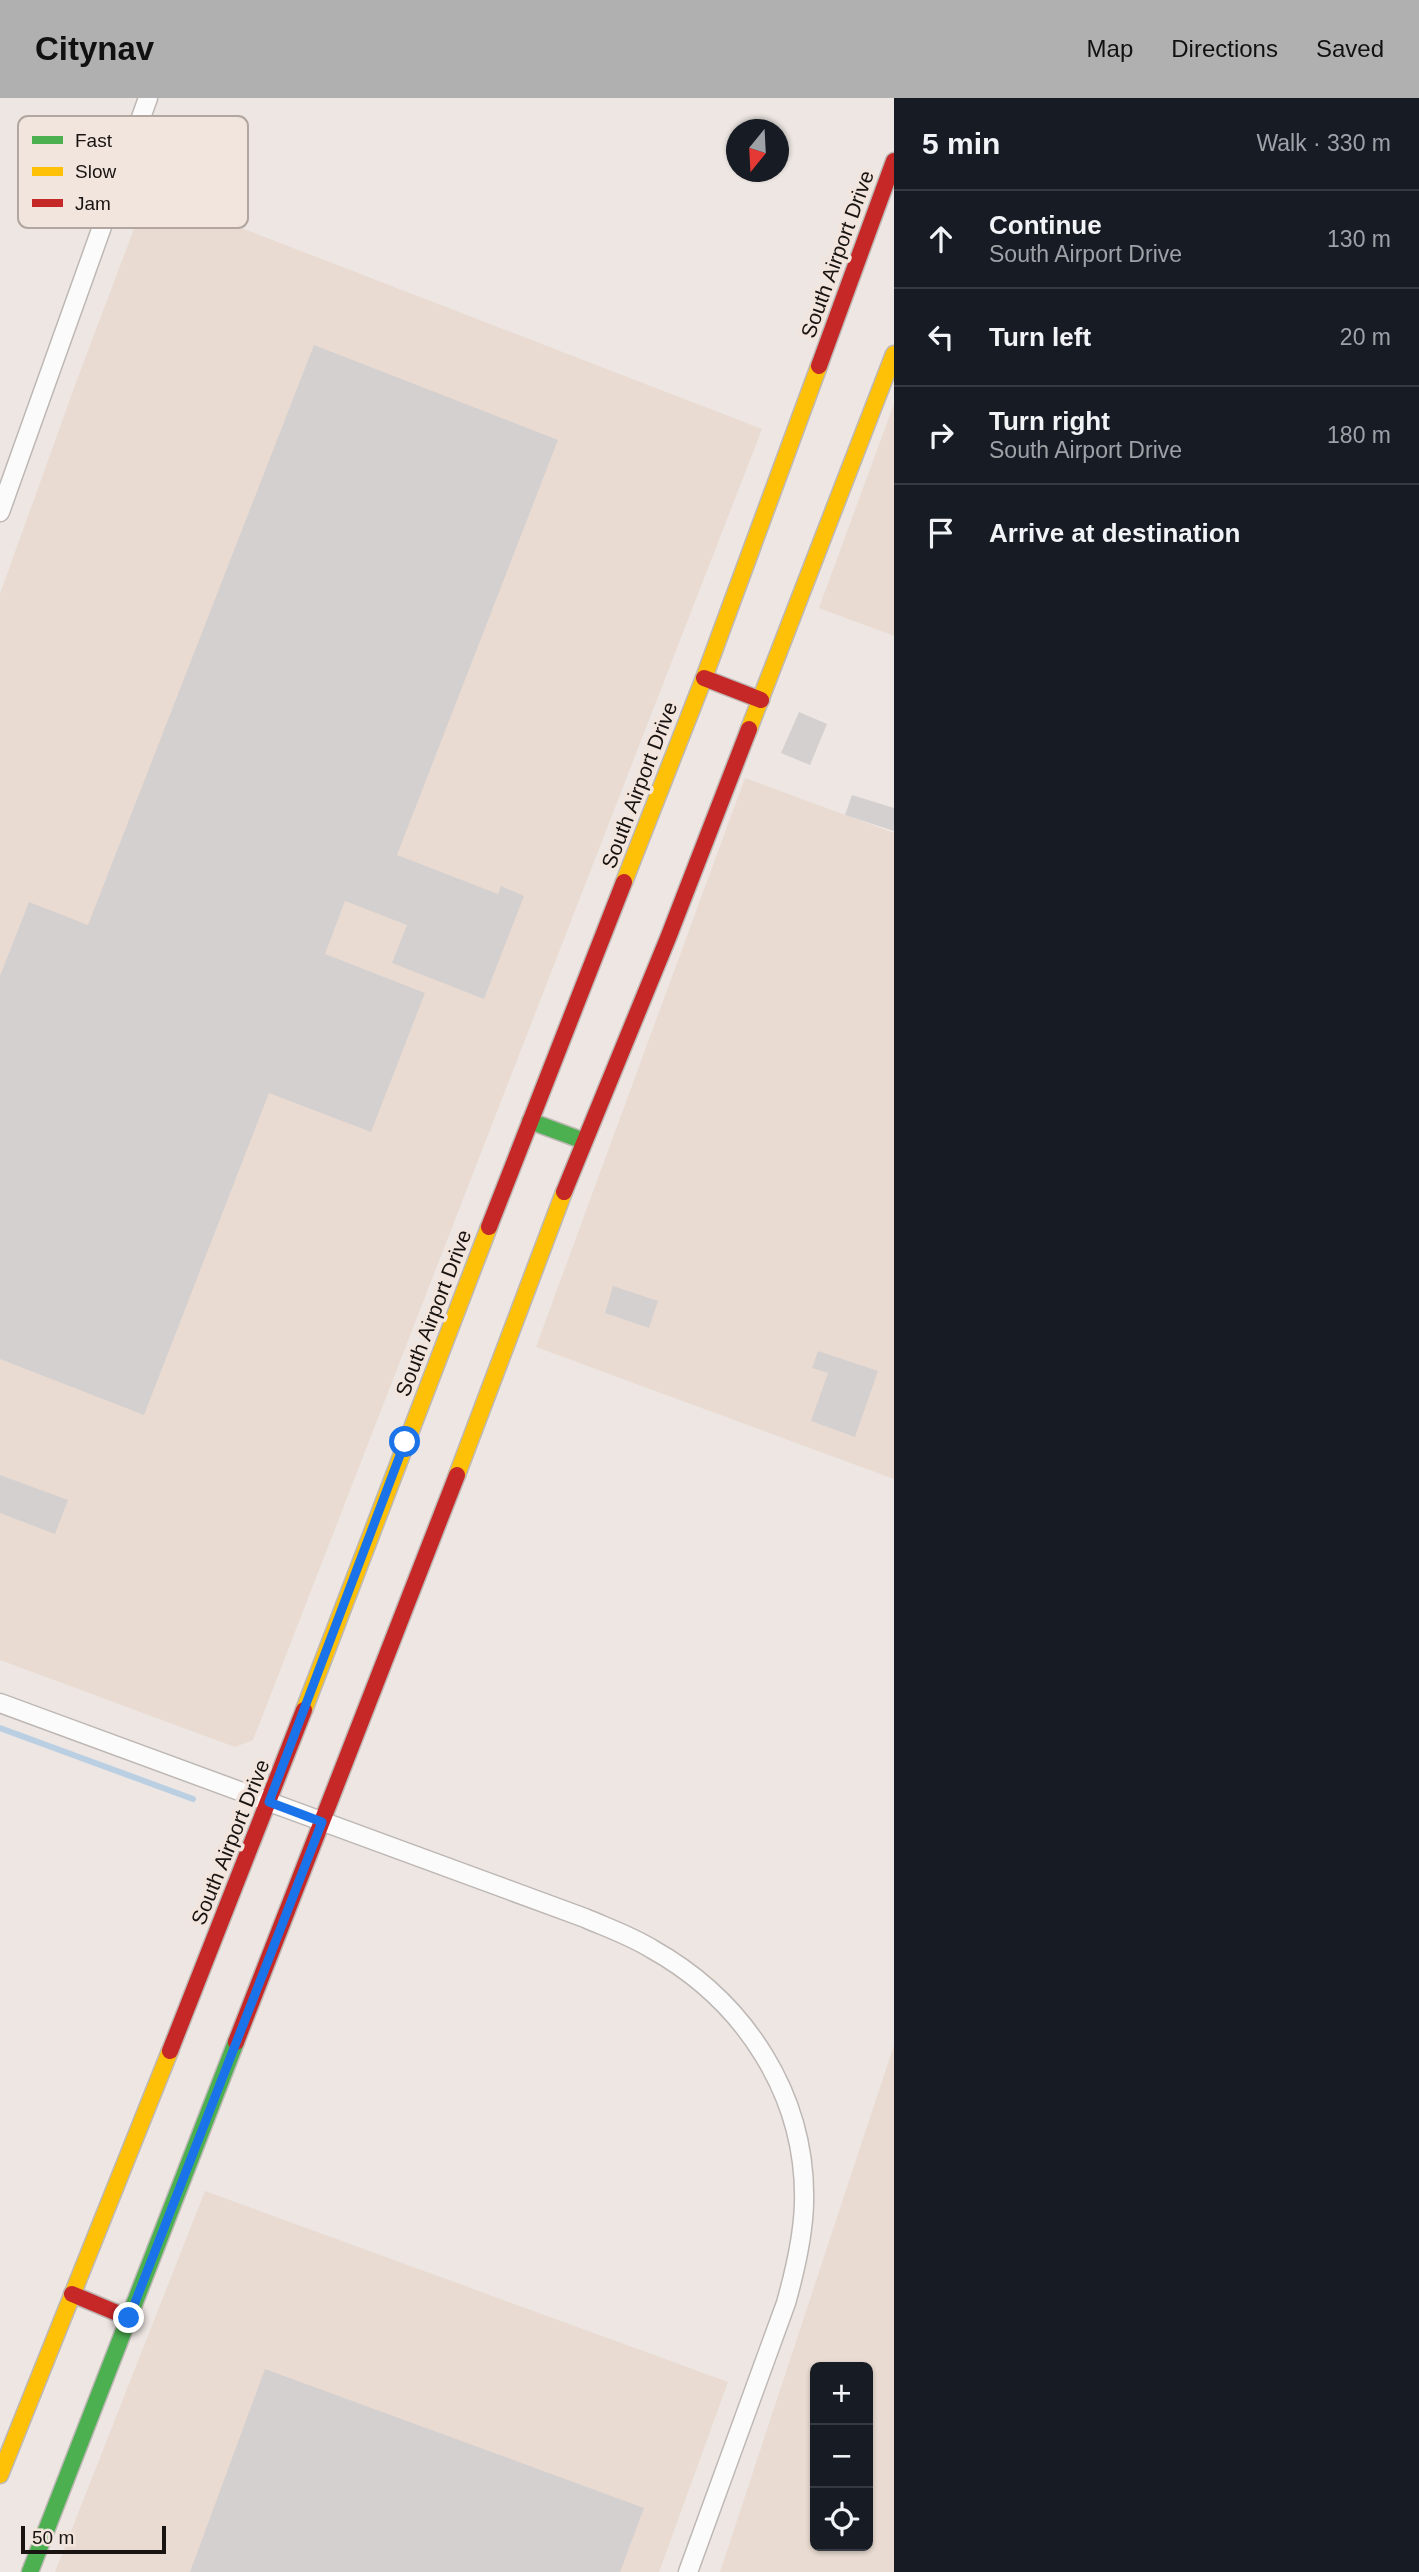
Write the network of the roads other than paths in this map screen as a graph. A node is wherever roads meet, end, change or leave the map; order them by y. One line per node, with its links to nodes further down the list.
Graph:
1 (148, 98): 2 (street)
2 (142, 116)
3 (894, 161): 7 (main road, South Airport Drive)
4 (102, 228): 6 (street)
5 (894, 354): 8 (main road)
6 (0, 512)
7 (704, 678): 8 (main road); 9 (main road, South Airport Drive)
8 (761, 700): 10 (main road)
9 (530, 1121): 10 (main road); 12 (main road, South Airport Drive)
10 (584, 1141): 13 (main road)
11 (0, 1703): 12 (street)
12 (269, 1802): 13 (street); 14 (main road, South Airport Drive)
13 (322, 1822): 15 (main road); 18 (street)
14 (72, 2294): 15 (main road); 16 (main road, South Airport Drive)
15 (129, 2318): 17 (main road)
16 (0, 2475)
17 (30, 2572)
18 (688, 2572)

